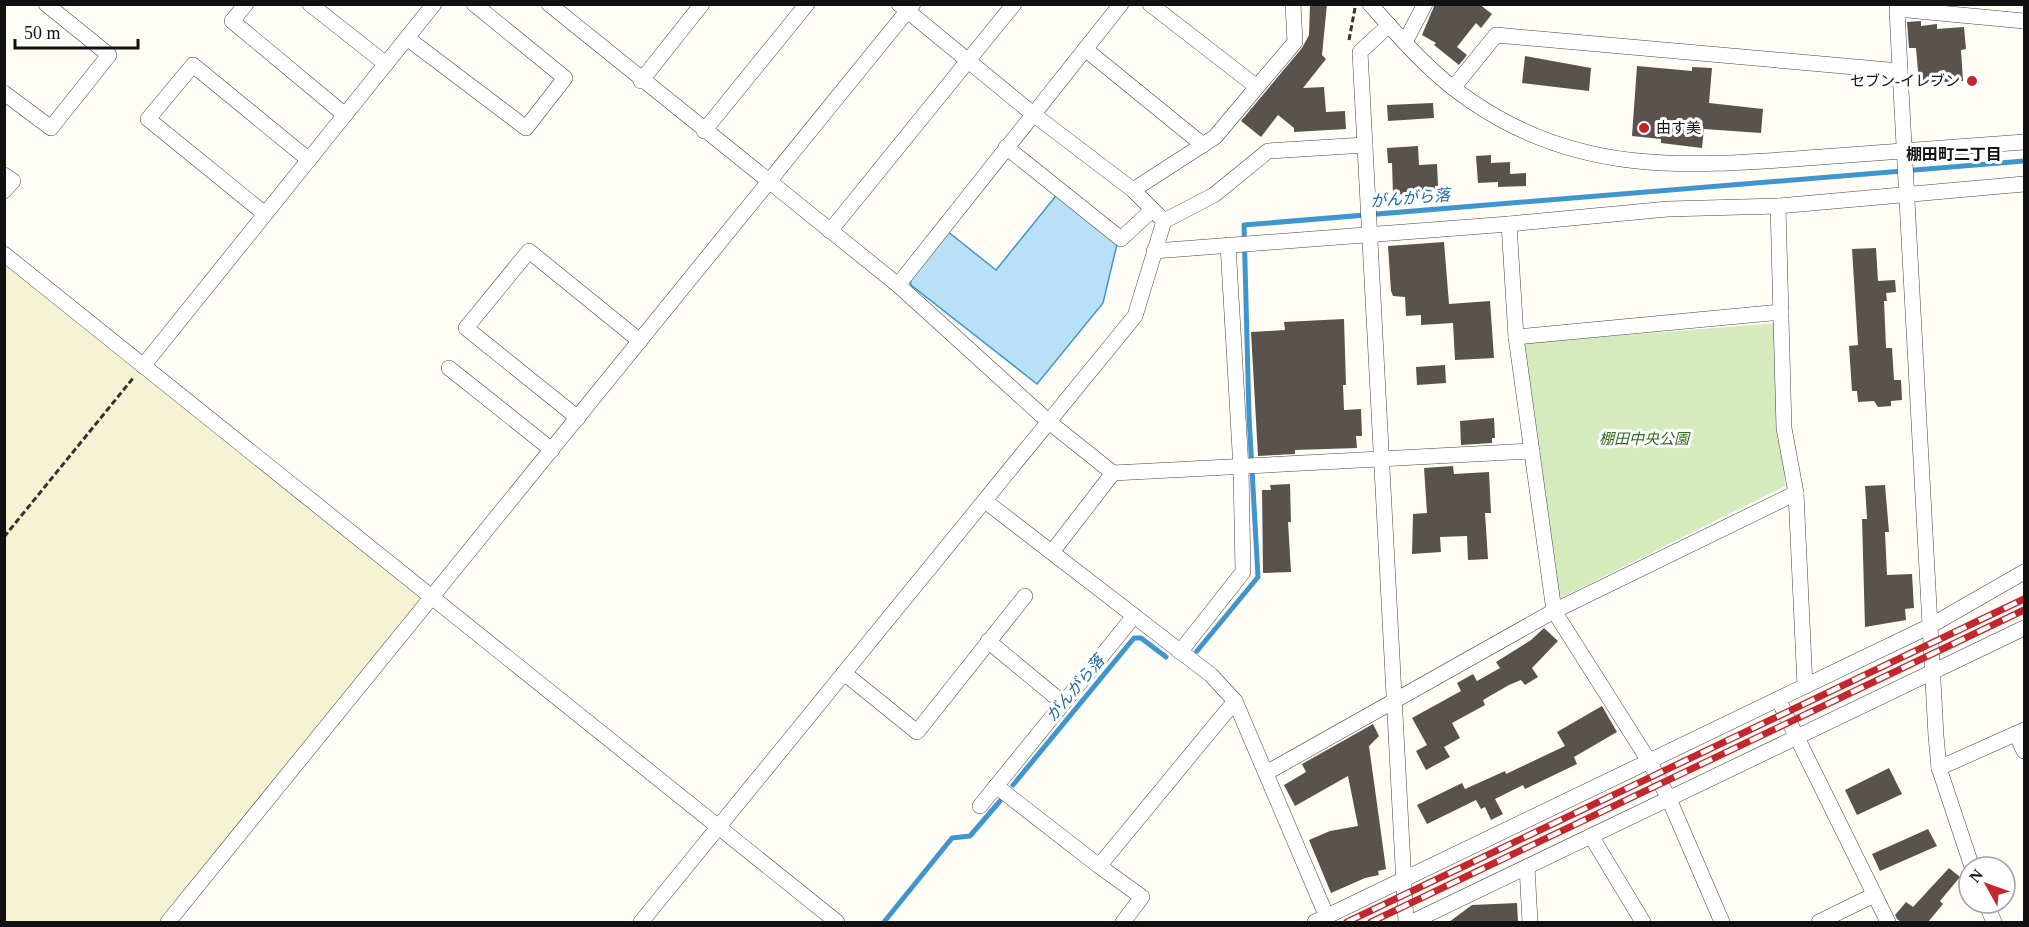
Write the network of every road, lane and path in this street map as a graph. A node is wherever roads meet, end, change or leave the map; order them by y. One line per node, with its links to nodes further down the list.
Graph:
1 (46, 4): 27 (street)
2 (246, 4): 29 (street)
3 (310, 4): 22 (street)
4 (474, 4): 18 (street)
5 (549, 4): 24 (street)
6 (702, 4): 24 (street)
7 (807, 4): 30 (street)
8 (1014, 4): 21 (street)
9 (1121, 4): 20 (street)
10 (1150, 4): 25 (street)
11 (1293, 4): 25 (street)
12 (1370, 4): 17 (street)
13 (1425, 4): 19 (street)
14 (426, 7): 18 (street)
15 (906, 7): 21 (street); 38 (street)
16 (2025, 21): 23 (street)
17 (1391, 27): 19 (street); 33 (street)
18 (407, 38): 22 (street)
19 (1404, 42): 26 (street)
20 (1085, 50): 28 (street); 32 (street)
21 (967, 60): 28 (street); 49 (street)
22 (386, 64): 29 (street)
23 (1900, 71): 26 (street); 35 (street)
24 (641, 81): 30 (street)
25 (1257, 87): 32 (street)
26 (1453, 88): 35 (street)
27 (4, 93)
28 (1033, 114): 34 (street); 40 (street)
29 (345, 115): 36 (street)
30 (704, 131): 38 (street)
31 (2025, 142): 35 (street)
32 (1203, 145): 40 (street)
33 (1365, 145): 46 (street); 47 (street)
34 (1006, 147): 44 (street); 53 (street)
35 (1905, 151): 42 (street)
36 (309, 160): 45 (street); 45 (street)
37 (4, 175): 41 (street)
38 (769, 183): 49 (street); 56 (street)
39 (2025, 184): 42 (street)
40 (1133, 190): 44 (street)
41 (4, 191)
42 (1907, 195): 43 (street); 75 (street)
43 (1778, 206): 48 (street); 54 (street)
44 (1152, 210): 46 (street)
45 (265, 214): 57 (street)
46 (1164, 221): 51 (street)
47 (1369, 222): 48 (street); 50 (street); 63 (street)
48 (1509, 224): 55 (street)
49 (830, 231): 53 (street)
50 (1228, 245): 51 (street); 64 (street)
51 (1154, 251): 60 (street)
52 (4, 254): 57 (street)
53 (898, 285): 60 (street)
54 (1781, 312): 55 (street); 66 (street)
55 (1516, 337): 62 (street)
56 (640, 341): 59 (street); 59 (street)
57 (142, 366): 68 (path); 72 (street)
58 (449, 368): 61 (street)
59 (578, 418): 61 (street)
60 (1049, 422): 65 (street); 67 (street)
61 (552, 450): 72 (street)
62 (1532, 452): 63 (street); 73 (street)
63 (1381, 460): 64 (street); 84 (street)
64 (1242, 468): 65 (street); 78 (street)
65 (1113, 473): 69 (street)
66 (1796, 493): 73 (street); 81 (street)
67 (985, 501): 69 (street); 80 (street)
68 (4, 537)
69 (1052, 552): 74 (street)
70 (2025, 572): 75 (street)
71 (1025, 596): 77 (street)
72 (431, 598): 95 (street); 103 (street)
73 (1554, 611): 84 (street); 89 (street)
74 (1134, 616): 78 (street); 85 (street)
75 (1930, 626): 79 (street); 81 (street)
76 (2025, 628): 79 (street)
77 (988, 641): 80 (street); 85 (street)
78 (1180, 652): 83 (street)
79 (1931, 672): 87 (street); 90 (street)
80 (844, 673): 95 (street)
81 (1805, 686): 82 (street)
82 (1778, 699): 87 (street); 89 (street)
83 (1234, 701): 91 (street); 98 (street)
84 (1394, 701): 91 (street); 100 (street)
85 (1063, 703): 92 (street)
86 (2020, 732): 88 (street); 90 (street)
87 (1799, 736): 93 (street); 101 (street)
88 (2025, 751)
89 (1649, 761): 93 (street); 100 (street)
90 (1940, 768): 97 (street)
91 (1266, 773): 102 (street)
92 (996, 786): 94 (street); 98 (street)
93 (1669, 799): 96 (street); 111 (street)
94 (980, 806)
95 (718, 827): 104 (street); 105 (street)
96 (1591, 836): 99 (street); 110 (street)
97 (1968, 855)
98 (1099, 866): 106 (street)
99 (1527, 867): 108 (street); 109 (street)
100 (1404, 880): 102 (street); 107 (street)
101 (1874, 895): 112 (street); 113 (street)
102 (1321, 920)
103 (168, 922)
104 (641, 922)
105 (837, 922)
106 (1123, 922)
107 (1406, 922)
108 (1412, 922)
109 (1530, 922)
110 (1643, 922)
111 (1722, 922)
112 (1819, 922)
113 (1888, 922)

